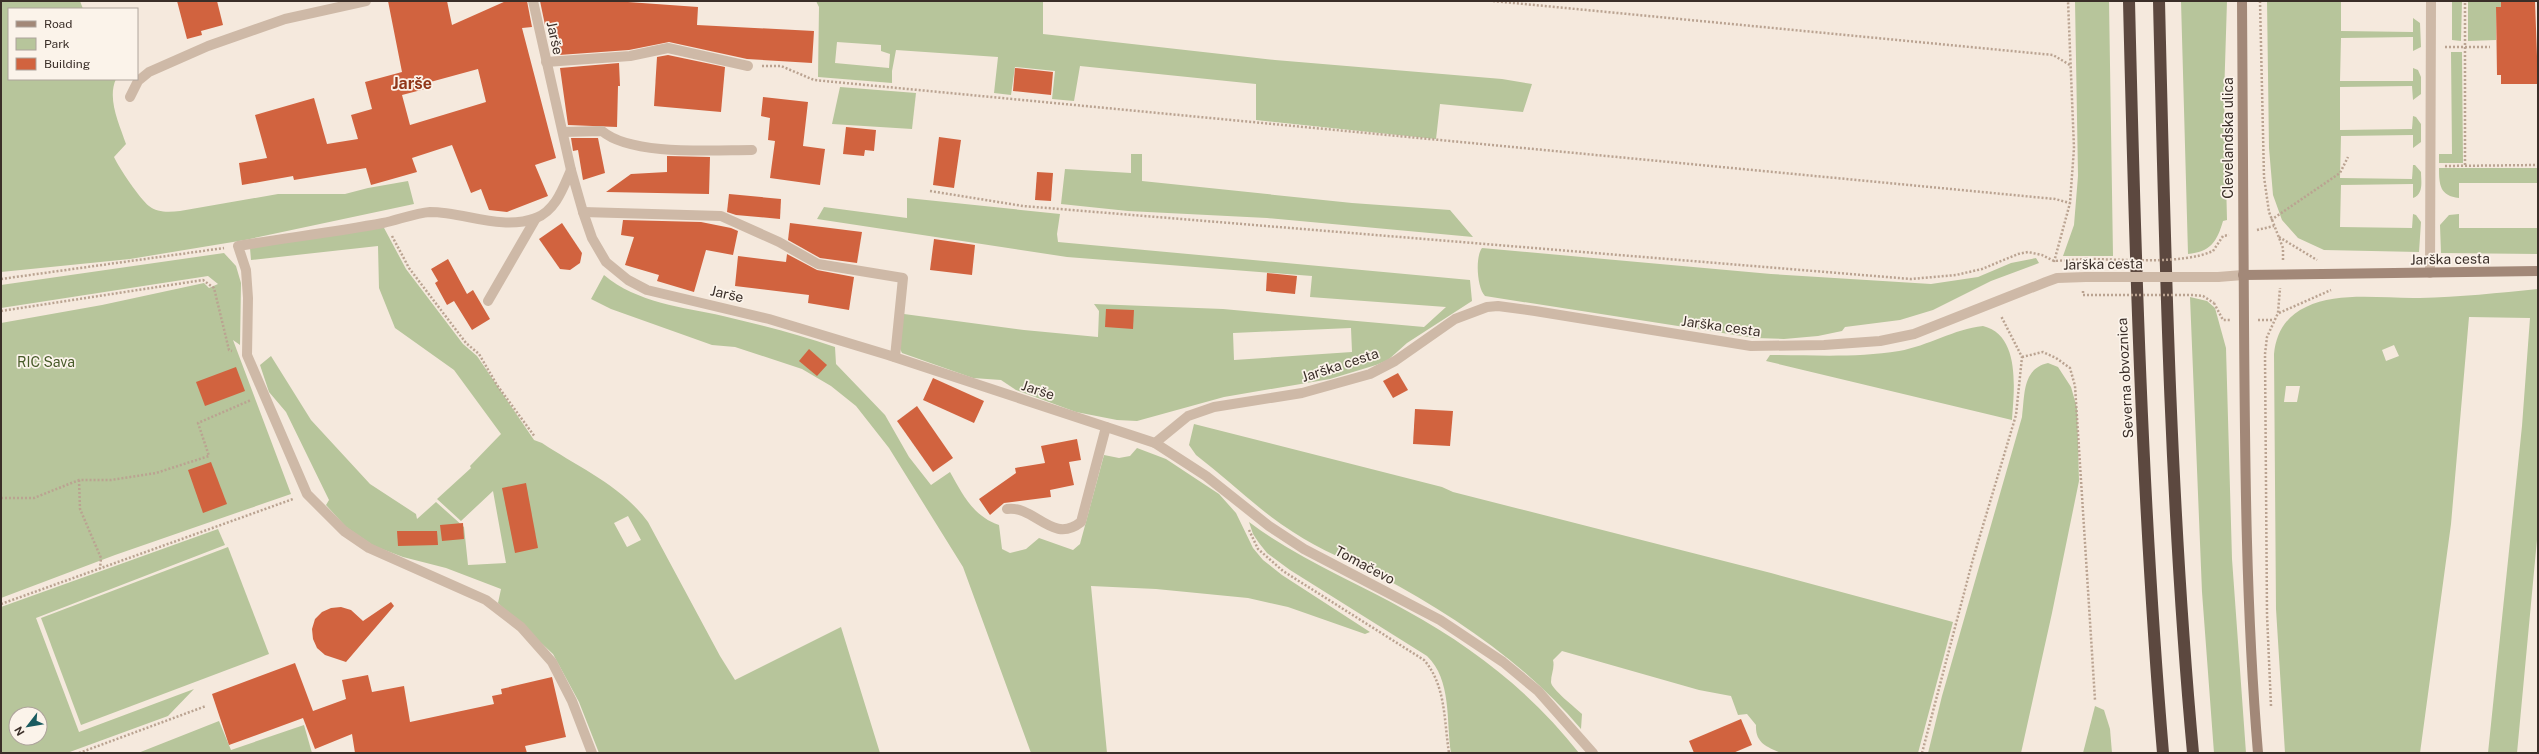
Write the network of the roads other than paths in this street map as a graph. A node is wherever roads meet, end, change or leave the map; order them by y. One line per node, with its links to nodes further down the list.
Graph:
1 (366, 1): 9 (street)
2 (533, 1): 7 (street, Jarše)
3 (2130, 1): 25 (highway, Severna obvoznica)
4 (2159, 1): 26 (highway)
5 (2242, 1): 17 (street, Clevelandska ulica)
6 (2430, 1): 16 (street)
7 (546, 62): 8 (street); 10 (street, Jarše)
8 (748, 66)
9 (130, 97)
10 (563, 132): 11 (street); 12 (street, Jarše)
11 (752, 150)
12 (571, 170): 13 (street, Jarše); 14 (street)
13 (583, 212): 19 (street, Jarše); 19 (street)
14 (536, 218): 18 (street); 23 (street)
15 (2538, 271): 16 (street, Jarška cesta)
16 (2430, 273): 17 (street, Jarška cesta)
17 (2243, 275): 21 (street, Jarška cesta, bridge); 27 (street, Clevelandska ulica)
18 (488, 301)
19 (895, 357): 20 (street, Jarše)
20 (1106, 427): 21 (street, Tomačevo); 22 (street)
21 (1155, 443): 24 (street, Tomačevo)
22 (1007, 509)
23 (592, 753)
24 (1593, 753)
25 (2163, 753)
26 (2193, 753)
27 (2258, 753)

